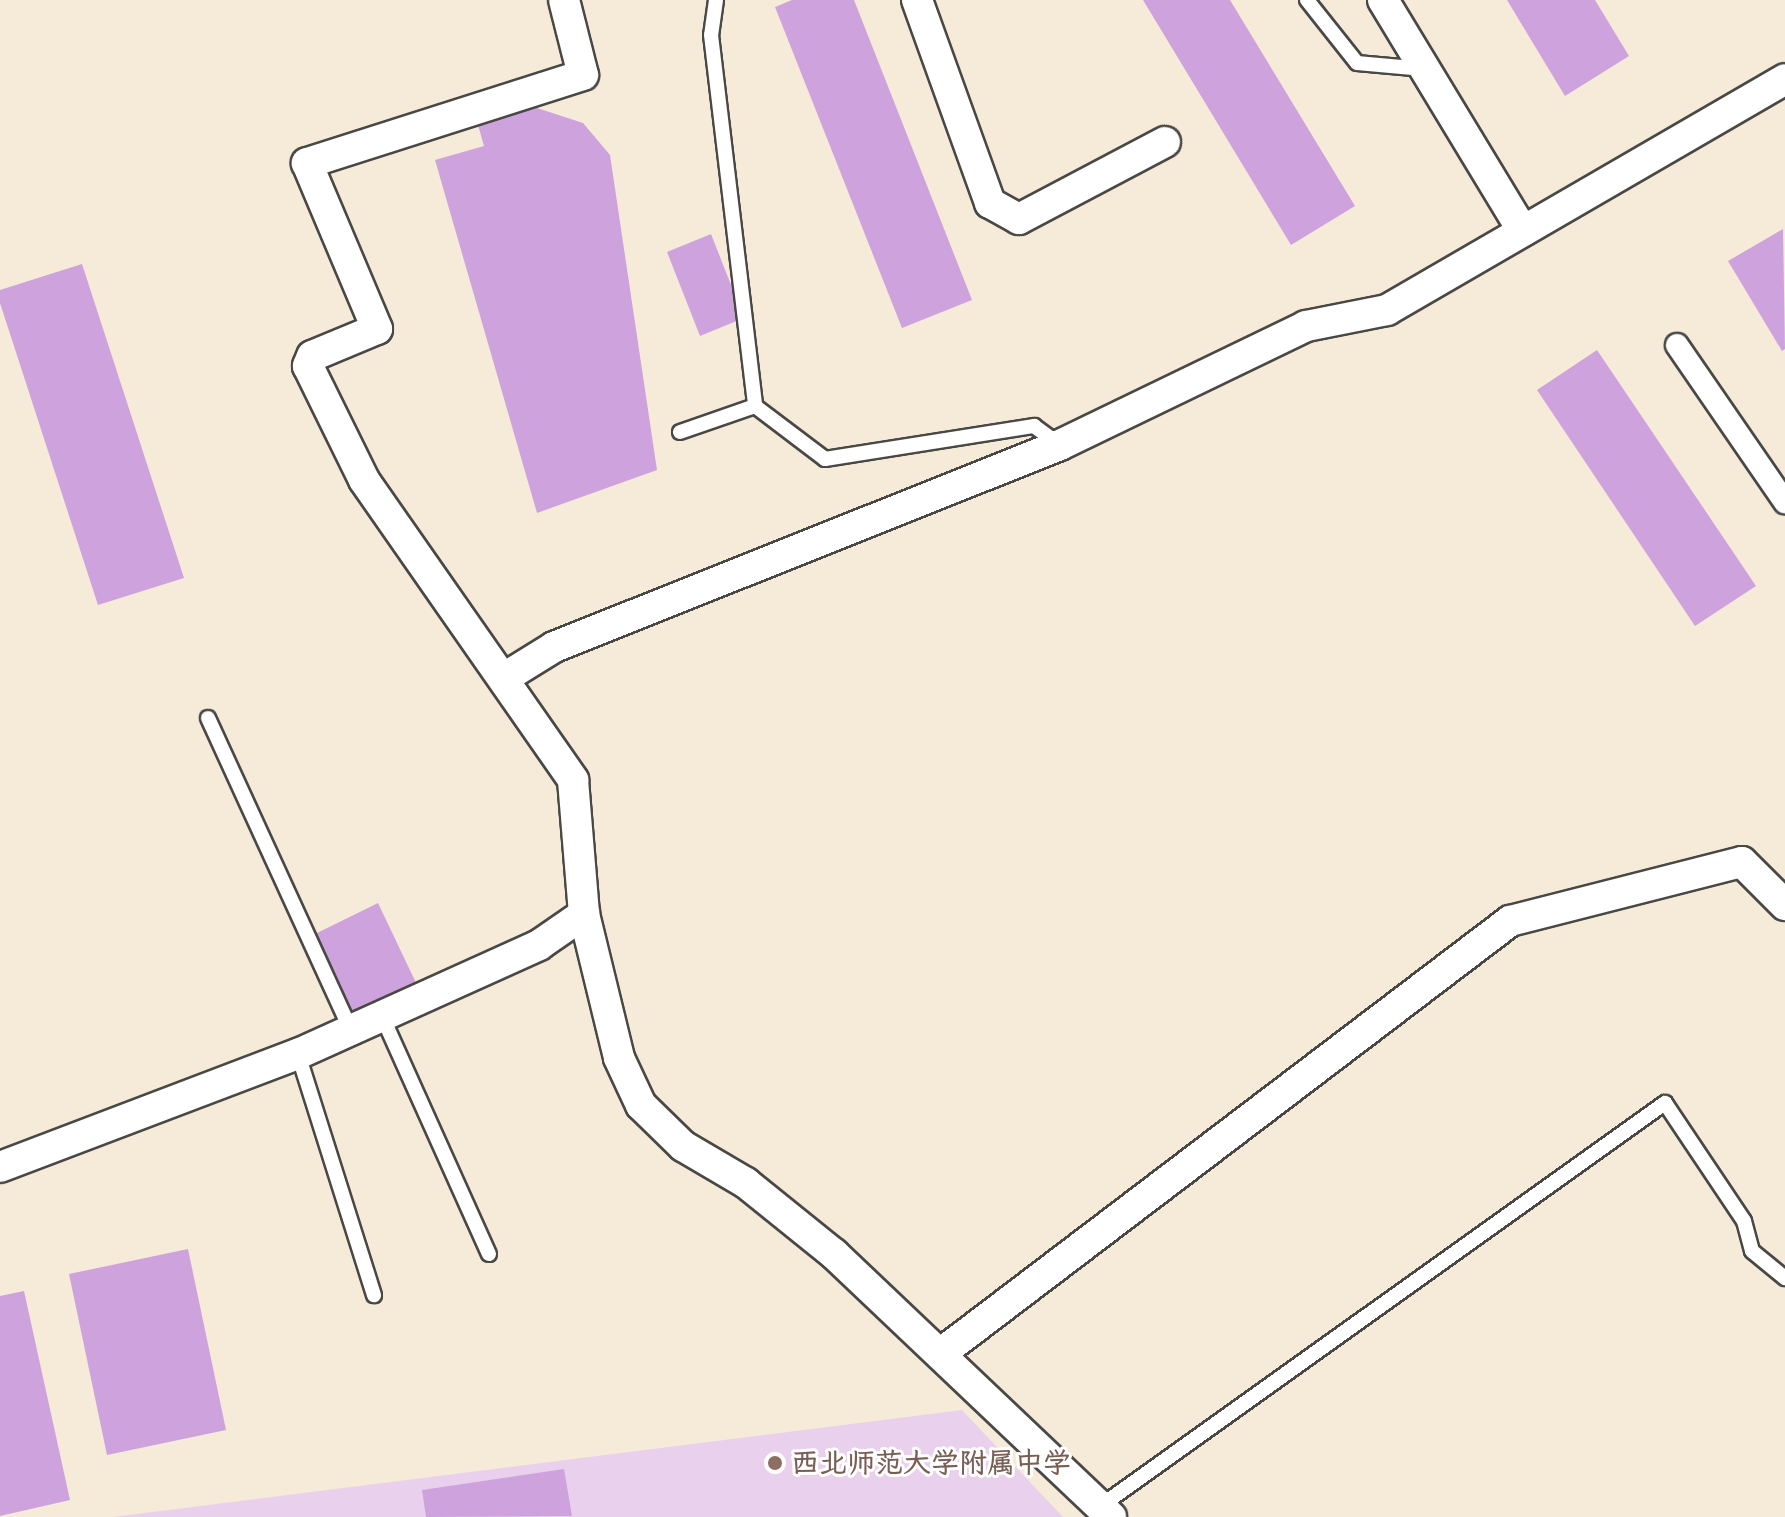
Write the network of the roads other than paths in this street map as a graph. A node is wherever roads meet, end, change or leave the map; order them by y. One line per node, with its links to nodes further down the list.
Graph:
1 (564, 0): 15 (street)
2 (716, 0): 11 (lane)
3 (917, 0): 8 (street)
4 (1307, 0): 6 (lane)
5 (1383, 0): 6 (street)
6 (1425, 69): 9 (street)
7 (1785, 79): 9 (street)
8 (1165, 142)
9 (1523, 231): 13 (street)
10 (1677, 345): 14 (street)
11 (755, 406): 12 (lane); 13 (lane)
12 (680, 432)
13 (1060, 445): 15 (street)
14 (1785, 502)
15 (504, 678): 18 (street)
16 (208, 718): 20 (lane)
17 (1785, 905): 26 (street)
18 (584, 914): 19 (street); 26 (street)
19 (382, 1016): 20 (street); 23 (lane)
20 (351, 1030): 21 (street)
21 (298, 1054): 22 (street); 25 (lane)
22 (0, 1167)
23 (489, 1254)
24 (1785, 1278): 27 (lane)
25 (374, 1295)
26 (940, 1354): 27 (street)
27 (1106, 1511)

